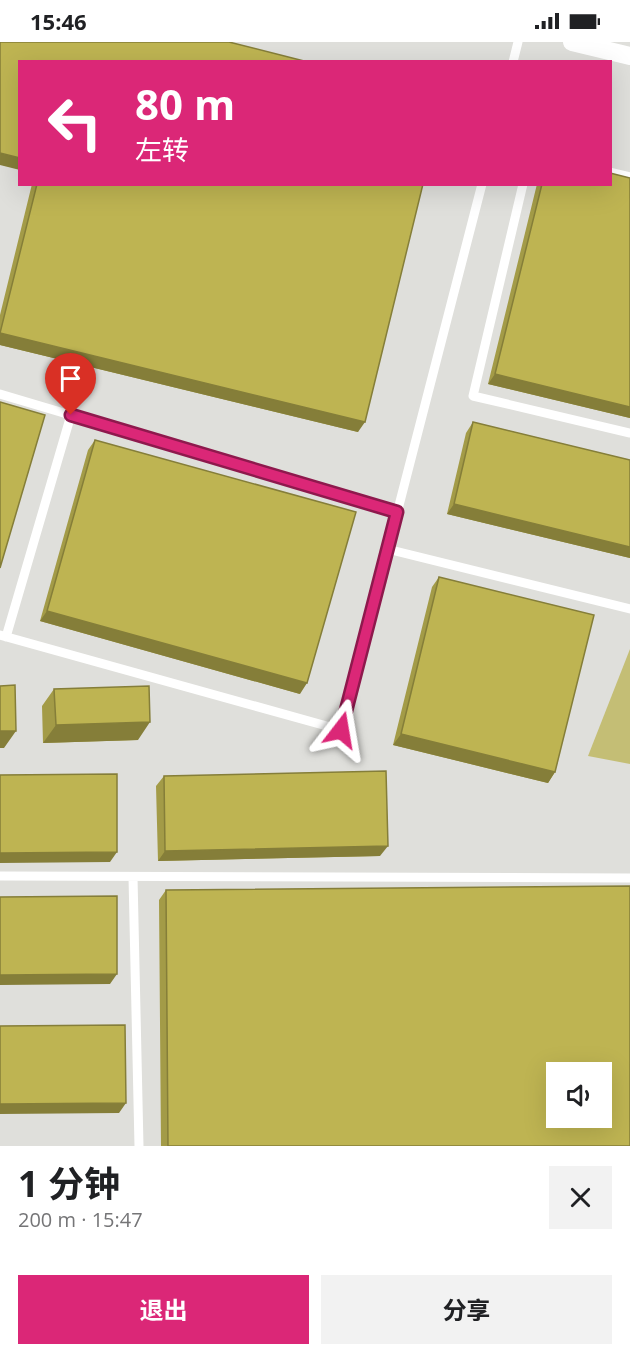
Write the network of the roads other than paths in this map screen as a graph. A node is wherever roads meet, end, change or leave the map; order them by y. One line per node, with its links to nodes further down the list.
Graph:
1 (518, 42): 4 (lane)
2 (572, 42): 3 (street)
3 (630, 56)
4 (514, 60)
5 (612, 172): 6 (lane)
6 (630, 177)
7 (481, 186): 12 (lane)
8 (523, 186): 11 (lane)
9 (0, 394): 10 (lane)
10 (71, 415): 12 (lane); 15 (lane)
11 (630, 433)
12 (397, 512): 13 (lane)
13 (387, 549): 14 (lane); 15 (lane)
14 (630, 609)
15 (3, 636)
16 (0, 876): 17 (lane)
17 (133, 877): 18 (lane); 19 (lane)
18 (630, 878)
19 (139, 1146)

